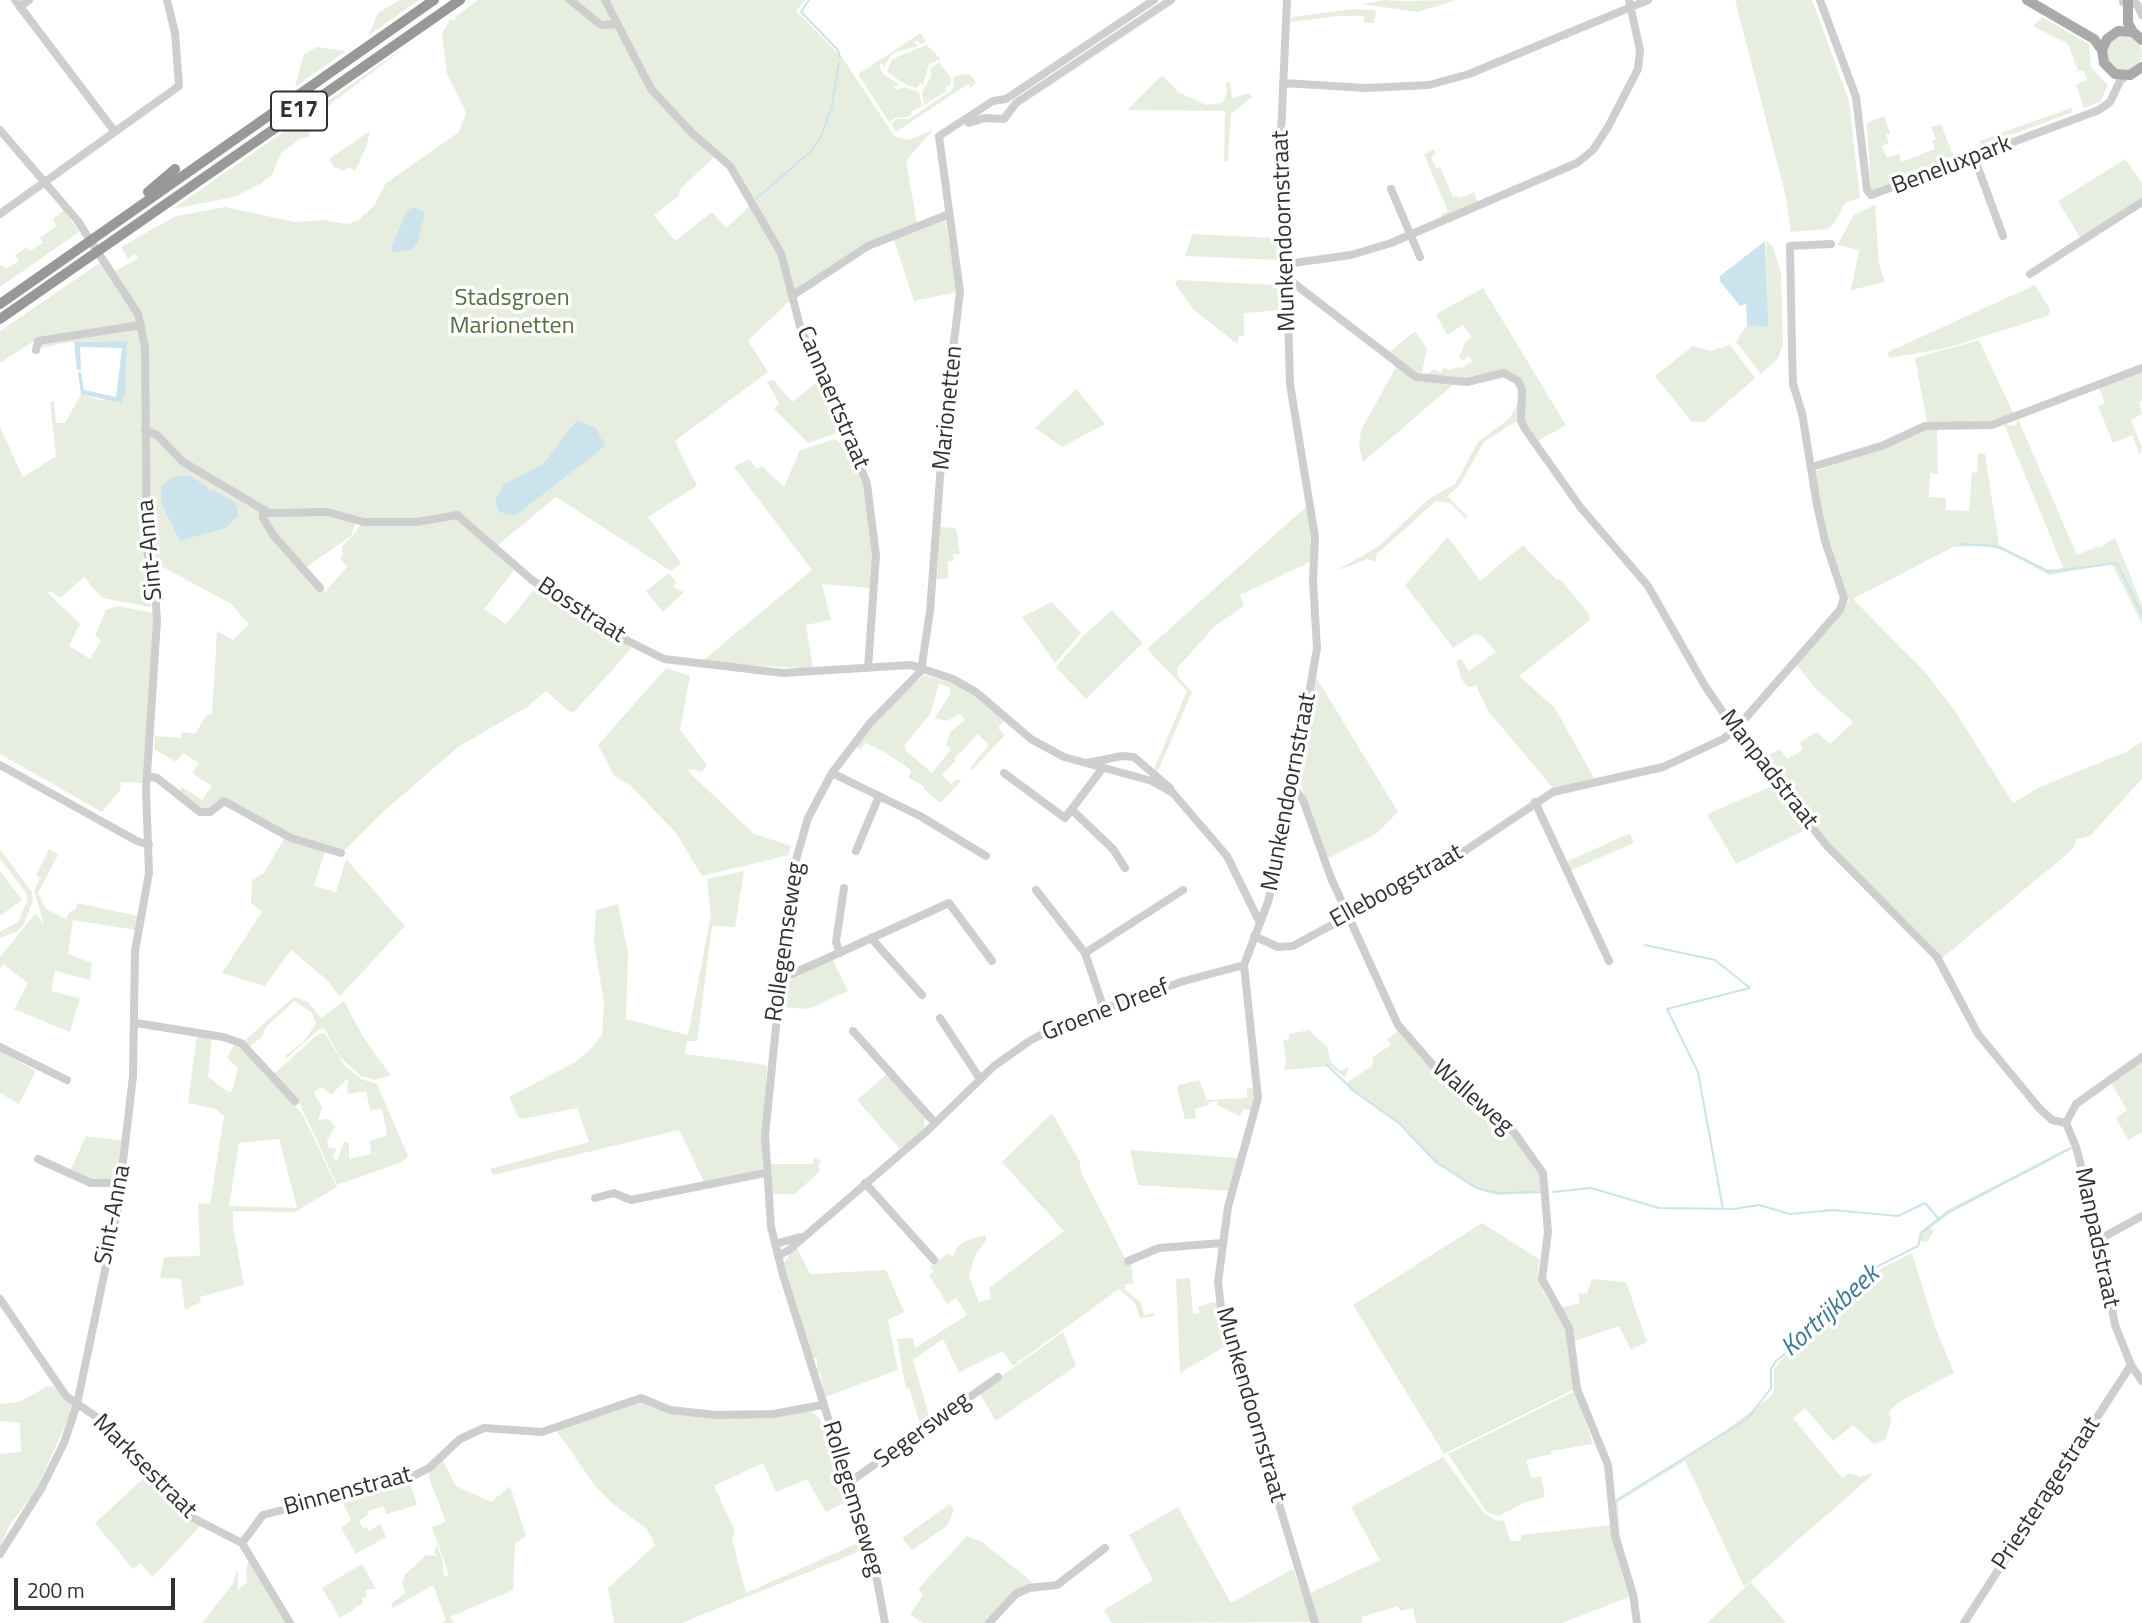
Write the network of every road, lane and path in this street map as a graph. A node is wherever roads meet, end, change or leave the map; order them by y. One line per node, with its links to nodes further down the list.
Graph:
1 (29, 0): 15 (street)
2 (167, 0): 33 (street)
3 (434, 0): 40 (highway, E17)
4 (462, 0): 18 (highway); 44 (highway, E17)
5 (570, 0): 19 (street)
6 (605, 0): 19 (street, Cannaertstraat)
7 (1157, 0): 27 (street)
8 (1171, 0): 30 (street)
9 (1284, 0): 26 (street, Munkendoornstraat)
10 (1648, 0): 16 (street)
11 (1820, 0): 35 (street, Beneluxpark)
12 (2027, 0): 23 (main road)
13 (2037, 0): 21 (main road)
14 (2126, 1): 17 (street); 20 (main road); 21 (main road)
15 (18, 3): 33 (street)
16 (1630, 3): 26 (street); 45 (street)
17 (2142, 15)
18 (440, 23)
19 (617, 24): 52 (street, Cannaertstraat)
20 (2133, 32): 21 (main road); 22 (main road)
21 (2115, 33): 23 (main road)
22 (2142, 40)
23 (2102, 50): 24 (main road)
24 (2111, 72): 25 (main road); 28 (street)
25 (2136, 74): 28 (street)
26 (1283, 83): 49 (street, Munkendoornstraat)
27 (1002, 101): 29 (street); 30 (street)
28 (2105, 105): 35 (street, Beneluxpark)
29 (989, 106): 31 (street); 34 (street)
30 (1009, 111): 31 (street)
31 (992, 119): 34 (street)
32 (0, 130): 37 (street, Sint-Anna)
33 (115, 132): 37 (street)
34 (939, 149): 42 (street, Marionetten)
35 (1974, 158): 46 (street)
36 (175, 169): 40 (highway)
37 (47, 181): 41 (street); 55 (street, Sint-Anna)
38 (1391, 189): 45 (street)
39 (2142, 202): 50 (street)
40 (142, 204): 53 (highway, E17)
41 (0, 214)
42 (949, 214): 52 (street, Cannaertstraat); 62 (street, Marionetten)
43 (151, 222): 44 (highway)
44 (138, 223): 54 (highway, E17)
45 (1410, 236): 48 (street); 49 (street)
46 (2003, 236)
47 (1831, 244): 59 (street)
48 (1420, 257)
49 (1286, 264): 51 (street, Munkendoornstraat)
50 (2030, 274)
51 (1287, 278): 64 (street, Manpadstraat); 71 (street, Munkendoornstraat)
52 (792, 296): 63 (street, Cannaertstraat)
53 (0, 304)
54 (0, 319)
55 (141, 325): 56 (street); 58 (street, Sint-Anna)
56 (36, 350)
57 (2142, 369): 59 (street)
58 (145, 430): 60 (street, Bosstraat); 70 (street, Sint-Anna)
59 (1812, 467): 64 (street, Elleboogstraat)
60 (263, 511): 61 (street); 63 (street, Bosstraat)
61 (320, 588)
62 (921, 667): 63 (street, Bosstraat); 65 (street); 68 (street, Rollegemseweg)
63 (868, 668)
64 (1735, 730): 74 (street, Elleboogstraat); 105 (street, Manpadstraat)
65 (1084, 764): 67 (street); 72 (street)
66 (0, 765): 76 (street)
67 (1102, 769): 72 (street); 75 (street)
68 (832, 773): 73 (street); 93 (street, Rollegemseweg)
69 (1004, 773): 75 (street)
70 (147, 776): 76 (street, Sint-Anna); 78 (street)
71 (1294, 788): 84 (street, Walleweg); 85 (street, Munkendoornstraat)
72 (1174, 793): 85 (street)
73 (879, 796): 77 (street); 79 (street)
74 (1535, 802): 84 (street, Elleboogstraat); 91 (street)
75 (1072, 810): 80 (street)
76 (148, 840): 97 (street, Sint-Anna)
77 (856, 851)
78 (341, 853)
79 (986, 856)
80 (1125, 868)
81 (844, 888): 88 (street)
82 (1036, 890): 89 (street)
83 (1183, 890): 89 (street)
84 (1348, 914): 86 (street, Elleboogstraat); 133 (street, Walleweg)
85 (1260, 923): 86 (street, Munkendoornstraat)
86 (1254, 936): 92 (street, Munkendoornstraat)
87 (871, 938): 88 (street); 90 (street); 94 (street)
88 (840, 953): 93 (street)
89 (1084, 954): 95 (street)
90 (992, 961)
91 (1609, 961)
92 (1244, 965): 95 (street, Groene Dreef); 114 (street, Munkendoornstraat)
93 (779, 980): 107 (street, Rollegemseweg)
94 (922, 995)
95 (1104, 1009): 101 (street, Groene Dreef)
96 (940, 1018): 101 (street)
97 (136, 1023): 103 (street); 108 (street, Sint-Anna)
98 (853, 1031): 104 (street)
99 (0, 1047): 102 (street)
100 (2142, 1058): 105 (street)
101 (980, 1079): 104 (street, Groene Dreef)
102 (67, 1080)
103 (295, 1101)
104 (935, 1123): 109 (street, Groene Dreef)
105 (2066, 1123): 113 (street, Manpadstraat)
106 (38, 1159): 108 (street)
107 (765, 1173): 110 (street); 115 (street, Rollegemseweg)
108 (121, 1183): 123 (street, Sint-Anna)
109 (865, 1183): 112 (street, Groene Dreef); 117 (street)
110 (595, 1198)
111 (2142, 1216): 113 (street)
112 (803, 1236): 115 (street, Groene Dreef); 116 (street, Groene Dreef)
113 (2098, 1240): 120 (street, Manpadstraat)
114 (1222, 1243): 118 (street); 132 (street, Munkendoornstraat)
115 (775, 1244): 116 (street, Rollegemseweg)
116 (778, 1255): 124 (street, Rollegemseweg)
117 (934, 1260)
118 (1128, 1261)
119 (0, 1299): 123 (street, Marksestraat)
120 (2131, 1366): 122 (street, Manpadstraat); 134 (street, Priesteragestraat)
121 (998, 1377): 125 (street, Segersweg)
122 (2142, 1381)
123 (77, 1404): 126 (street, Marksestraat); 128 (street, Sint-Anna)
124 (822, 1405): 125 (street, Rollegemseweg); 126 (street, Binnenstraat)
125 (847, 1484): 130 (street, Rollegemseweg)
126 (242, 1543): 129 (street)
127 (1105, 1548): 131 (street)
128 (0, 1554)
129 (289, 1623)
130 (885, 1623)
131 (989, 1623)
132 (1315, 1623)
133 (1637, 1623)
134 (1964, 1623)

